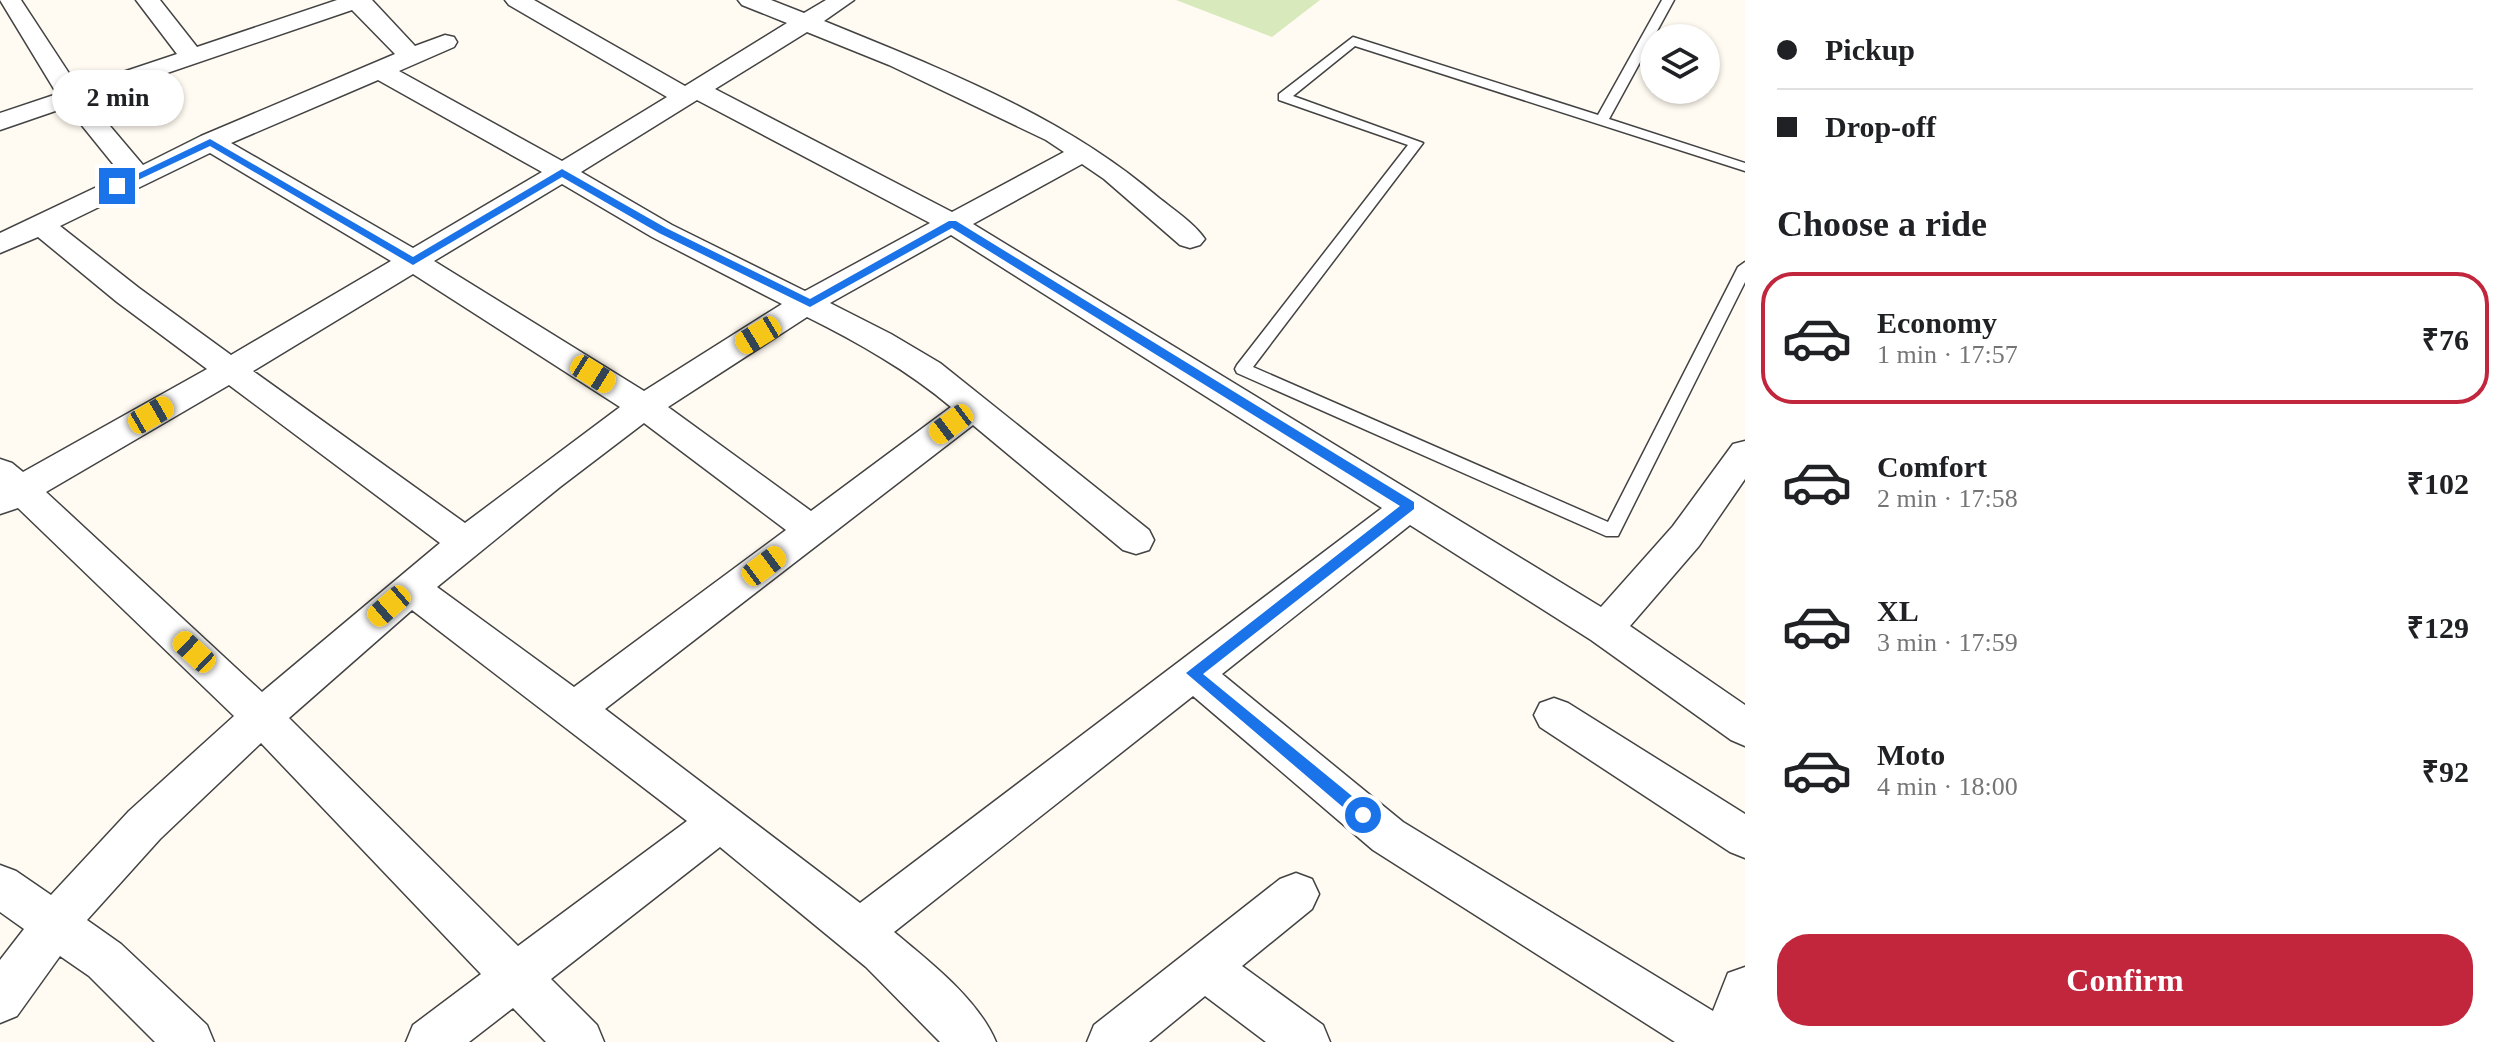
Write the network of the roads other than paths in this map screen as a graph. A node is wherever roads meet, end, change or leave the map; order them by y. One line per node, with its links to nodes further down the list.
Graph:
1 (9, 0): 14 (street)
2 (148, 0): 11 (street)
3 (517, 0): 13 (street)
4 (750, 0): 8 (street)
5 (842, 0): 8 (street)
6 (1668, 0): 15 (lane)
7 (358, 1): 10 (street); 11 (street)
8 (805, 23): 13 (street); 18 (street)
9 (445, 42): 10 (street)
10 (411, 56): 12 (street)
11 (192, 57): 14 (street)
12 (379, 70): 17 (street); 20 (street)
13 (690, 92): 20 (street); 23 (street)
14 (72, 97): 16 (street); 21 (street)
15 (1602, 120): 19 (lane); 27 (lane)
16 (0, 122)
17 (210, 142): 21 (street); 26 (street)
18 (1085, 152): 23 (street); 24 (street)
19 (1745, 167)
20 (562, 172): 26 (street); 28 (street)
21 (138, 176): 22 (street)
22 (40, 224): 25 (street); 29 (street)
23 (953, 224): 28 (street); 34 (street)
24 (1190, 239)
25 (0, 244)
26 (413, 261): 29 (street); 31 (street)
27 (1745, 267)
28 (810, 303): 30 (street); 31 (street)
29 (230, 370): 33 (street); 37 (street)
30 (975, 406): 35 (street); 36 (street)
31 (645, 407): 35 (street); 37 (street)
32 (1745, 453): 39 (street)
33 (7, 488): 43 (street)
34 (1410, 506): 39 (street); 40 (street)
35 (812, 530): 41 (street)
36 (1136, 540)
37 (465, 542): 38 (street)
38 (410, 588): 41 (street); 43 (street)
39 (1605, 629): 44 (street)
40 (1193, 673): 50 (street); 61 (street)
41 (575, 709): 45 (street)
42 (1554, 715): 46 (street)
43 (262, 717): 49 (street); 52 (street)
44 (1745, 728)
45 (720, 821): 50 (street); 52 (street)
46 (1745, 838)
47 (0, 886): 49 (street)
48 (1296, 894): 51 (street)
49 (56, 924): 54 (street); 55 (street)
50 (859, 931): 58 (street)
51 (1204, 967): 59 (street); 60 (street)
52 (515, 976): 56 (street); 57 (street)
53 (1745, 990): 62 (street)
54 (0, 999)
55 (190, 1042)
56 (430, 1042)
57 (580, 1042)
58 (972, 1042)
59 (1111, 1042)
60 (1306, 1042)
61 (1719, 1042)
62 (1726, 1042)

